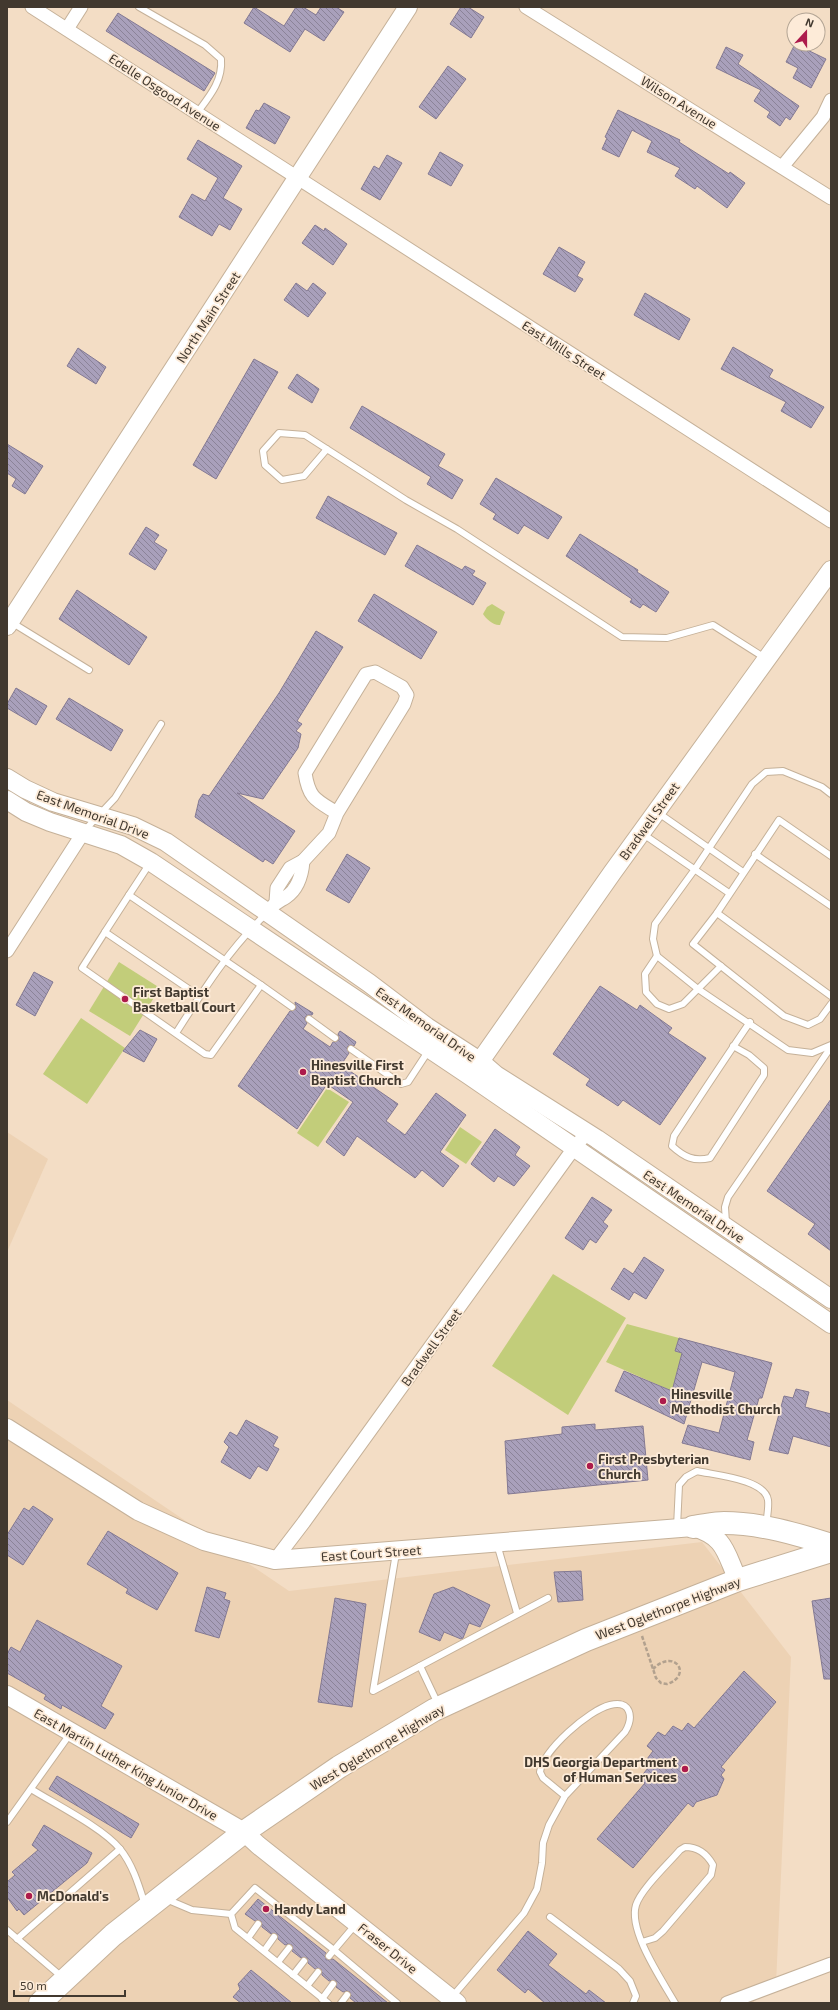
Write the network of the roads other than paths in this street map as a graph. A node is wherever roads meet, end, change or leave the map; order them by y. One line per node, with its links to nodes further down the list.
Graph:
1 (32, 7): 6 (street, Edelle Osgood Avenue)
2 (81, 7): 6 (street)
3 (139, 7): 8 (lane)
4 (408, 7): 10 (street, North Main Street)
5 (526, 7): 9 (street, Wilson Avenue)
6 (67, 29): 8 (street, Edelle Osgood Avenue)
7 (831, 100): 9 (street)
8 (197, 113): 10 (street, Edelle Osgood Avenue)
9 (782, 167): 11 (street, Wilson Avenue)
10 (298, 178): 13 (street, East Mills Street); 15 (street, North Main Street)
11 (831, 198)
12 (327, 449): 12 (lane); 16 (lane)
13 (831, 521)
14 (831, 570): 16 (street, Bradwell Street)
15 (8, 623): 17 (lane)
16 (766, 659): 22 (street, Bradwell Street)
17 (89, 670)
18 (161, 724): 24 (lane)
19 (7, 778): 24 (street, East Memorial Drive)
20 (831, 794): 27 (lane)
21 (7, 800): 25 (street, East Memorial Drive)
22 (656, 811): 26 (street, Bradwell Street); 27 (lane)
23 (337, 813): 23 (street); 36 (street)
24 (98, 816): 25 (lane); 36 (street, East Memorial Drive)
25 (83, 833): 30 (street, East Memorial Drive); 40 (street)
26 (641, 833): 31 (lane); 58 (street, Bradwell Street)
27 (709, 848): 31 (lane); 32 (lane)
28 (756, 854): 29 (lane); 32 (lane); 35 (lane)
29 (831, 856)
30 (151, 862): 34 (lane); 38 (street, East Memorial Drive)
31 (695, 869): 33 (lane); 41 (lane)
32 (743, 872): 33 (lane)
33 (729, 893): 37 (lane)
34 (129, 895): 39 (lane); 42 (lane)
35 (831, 906)
36 (272, 907): 38 (lane); 58 (street, East Memorial Drive)
37 (717, 913): 43 (lane); 47 (lane)
38 (250, 929): 42 (lane); 57 (street, East Memorial Drive)
39 (105, 932): 46 (lane); 52 (lane)
40 (7, 951)
41 (657, 956): 45 (lane); 45 (lane)
42 (224, 960): 44 (lane); 46 (lane)
43 (721, 966): 45 (lane); 48 (lane)
44 (261, 985): 49 (lane); 52 (lane)
45 (698, 989): 51 (lane)
46 (199, 996): 52 (lane)
47 (831, 996)
48 (831, 1004)
49 (292, 1007)
50 (310, 1019): 53 (lane)
51 (750, 1022): 54 (lane); 55 (lane)
52 (176, 1033)
53 (335, 1038)
54 (734, 1046): 54 (lane)
55 (831, 1046): 61 (lane)
56 (351, 1049): 57 (lane)
57 (430, 1050): 58 (street, East Memorial Drive)
58 (476, 1069): 59 (street, East Memorial Drive); 60 (street, East Memorial Drive)
59 (587, 1133): 60 (street, Bradwell Street); 61 (street, East Memorial Drive)
60 (574, 1148): 63 (street, East Memorial Drive); 71 (street, Bradwell Street)
61 (727, 1228): 62 (street, East Memorial Drive)
62 (831, 1299)
63 (831, 1324)
64 (7, 1428): 71 (street, East Court Street)
65 (685, 1528): 66 (highway); 66 (lane); 67 (street, East Court Street); 72 (street, East Court Street)
66 (766, 1528): 68 (highway)
67 (497, 1544): 69 (street, East Court Street); 74 (lane)
68 (831, 1545)
69 (396, 1551): 71 (street, East Court Street); 75 (lane)
70 (831, 1551): 72 (highway, West Oglethorpe Highway)
71 (274, 1560)
72 (738, 1580): 77 (highway, West Oglethorpe Highway)
73 (548, 1598): 74 (lane)
74 (517, 1613): 75 (lane)
75 (420, 1666): 77 (lane)
76 (7, 1695): 78 (street, East Martin Luther King Junior Drive)
77 (439, 1707): 82 (highway, West Oglethorpe Highway)
78 (71, 1732): 79 (lane); 82 (street, East Martin Luther King Junior Drive)
79 (31, 1789): 81 (lane); 83 (lane)
80 (565, 1796): 80 (lane); 114 (lane)
81 (7, 1822)
82 (244, 1832): 84 (highway, West Oglethorpe Highway); 87 (street, Fraser Drive)
83 (120, 1849): 84 (lane); 94 (lane)
84 (154, 1903): 85 (lane); 109 (highway, West Oglethorpe Highway)
85 (231, 1914): 89 (lane); 93 (lane)
86 (550, 1917): 119 (lane)
87 (357, 1923): 99 (lane); 114 (street, Fraser Drive)
88 (258, 1924): 93 (lane)
89 (305, 1928): 91 (lane); 95 (lane)
90 (7, 1930): 94 (lane)
91 (301, 1933)
92 (274, 1937): 100 (lane)
93 (248, 1938): 100 (lane)
94 (17, 1939): 109 (lane)
95 (320, 1939): 97 (lane); 99 (lane)
96 (642, 1942): 96 (lane); 120 (lane)
97 (316, 1945)
98 (289, 1948): 103 (lane)
99 (334, 1950): 101 (lane); 104 (lane)
100 (264, 1951): 103 (lane)
101 (329, 1956)
102 (304, 1961): 108 (lane)
103 (278, 1962): 108 (lane)
104 (349, 1963): 106 (lane); 118 (lane)
105 (831, 1964): 121 (street)
106 (344, 1968)
107 (318, 1972): 111 (lane)
108 (293, 1975): 111 (lane)
109 (65, 1979): 115 (highway, West Oglethorpe Highway)
110 (333, 1984): 113 (lane)
111 (307, 1986): 113 (lane)
112 (347, 1995): 117 (lane)
113 (322, 1999): 116 (lane)
114 (453, 2001)
115 (40, 2003)
116 (328, 2003)
117 (341, 2003)
118 (398, 2003)
119 (633, 2003)
120 (675, 2003)
121 (727, 2003)

